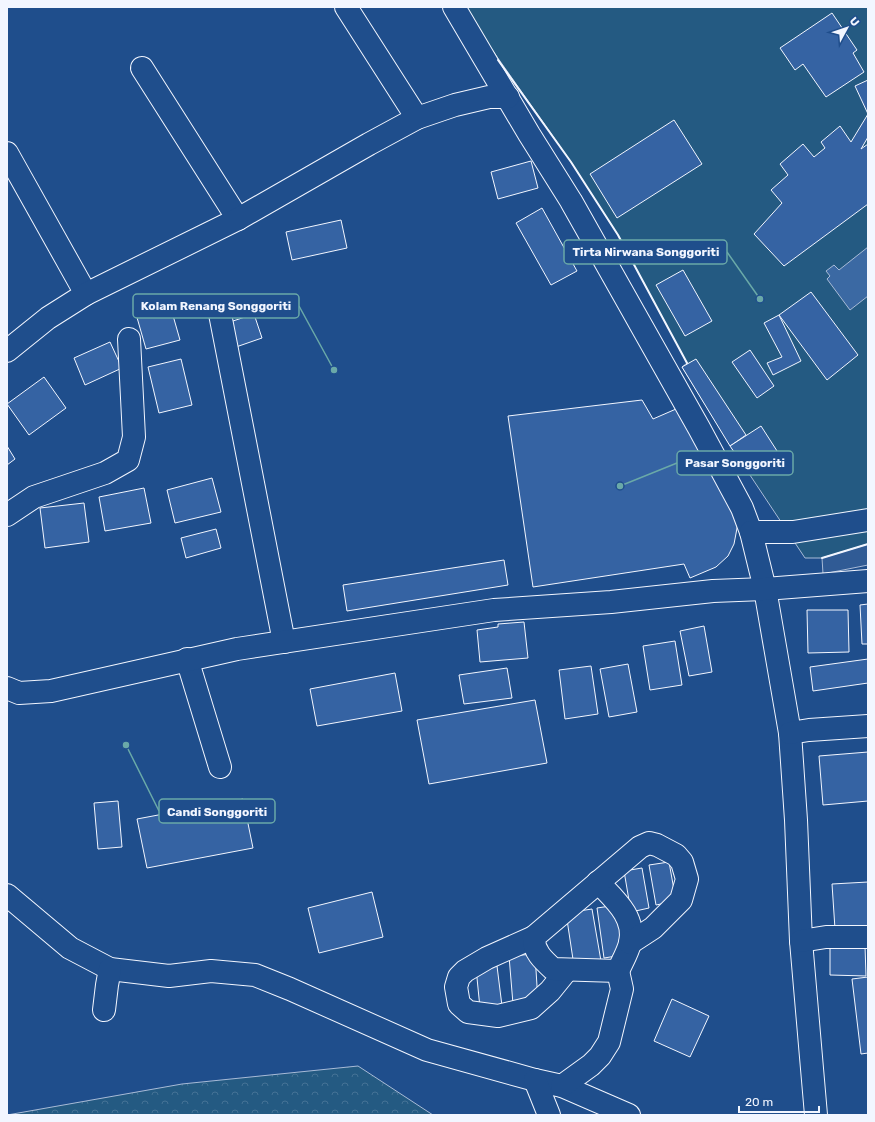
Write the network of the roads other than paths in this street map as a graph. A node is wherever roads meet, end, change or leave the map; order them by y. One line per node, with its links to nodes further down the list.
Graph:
1 (346, 7): 5 (street)
2 (454, 7): 4 (street)
3 (142, 68): 7 (street)
4 (508, 97): 5 (street); 14 (street)
5 (417, 118): 7 (street)
6 (7, 153): 8 (street)
7 (238, 219): 8 (street)
8 (86, 294): 11 (street)
9 (220, 314): 17 (street)
10 (129, 339): 12 (street)
11 (7, 351)
12 (7, 515)
13 (868, 520): 14 (street)
14 (751, 532): 16 (street)
15 (868, 581): 16 (street)
16 (765, 589): 17 (street); 21 (street)
17 (284, 642): 18 (street)
18 (187, 659): 19 (street); 22 (street)
19 (7, 688)
20 (868, 726): 21 (street)
21 (790, 733): 27 (street)
22 (220, 767)
23 (598, 882): 25 (street); 28 (street); 28 (street)
24 (7, 895): 29 (street)
25 (534, 937): 30 (street); 30 (street)
26 (868, 937): 27 (street)
27 (801, 941): 37 (street)
28 (630, 943): 31 (street)
29 (110, 969): 32 (street); 33 (street)
30 (567, 970): 31 (street)
31 (618, 971): 34 (street)
32 (104, 1010)
33 (535, 1080): 34 (street); 35 (street)
34 (562, 1086): 36 (street)
35 (549, 1115)
36 (630, 1115)
37 (816, 1115)

